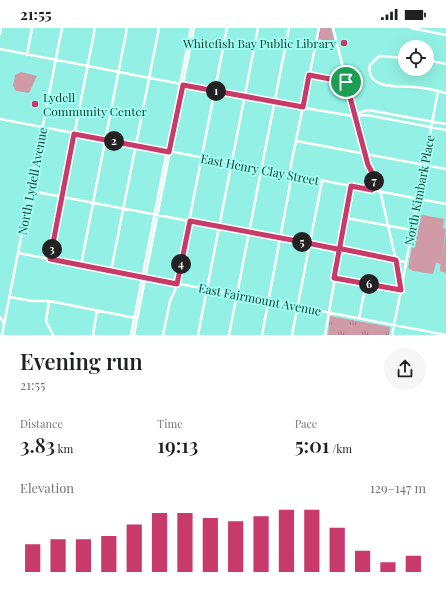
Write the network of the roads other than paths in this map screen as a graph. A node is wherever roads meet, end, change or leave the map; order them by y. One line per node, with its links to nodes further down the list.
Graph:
1 (1, 28): 15 (street)
2 (32, 28): 20 (street)
3 (62, 28): 22 (street, North Lydell Avenue)
4 (95, 28): 25 (street)
5 (127, 28): 26 (street)
6 (159, 28): 28 (street)
7 (191, 28): 30 (street)
8 (194, 28): 30 (street)
9 (227, 28): 31 (street)
10 (258, 28): 34 (street)
11 (289, 28): 35 (street)
12 (319, 28): 17 (street)
13 (333, 28): 18 (street)
14 (411, 28): 16 (street)
15 (0, 34)
16 (446, 35)
17 (316, 41): 18 (street); 27 (street)
18 (337, 46): 29 (street)
19 (0, 49): 20 (street)
20 (27, 55): 22 (street)
21 (398, 57): 32 (street)
22 (56, 60): 25 (street); 42 (street, North Lydell Avenue)
23 (434, 61): 24 (street)
24 (446, 64)
25 (87, 66): 26 (street); 44 (street)
26 (118, 72): 28 (street); 45 (street)
27 (309, 75): 29 (street); 36 (street)
28 (149, 78): 30 (street); 47 (street)
29 (346, 82): 37 (street)
30 (181, 84): 31 (street); 48 (street)
31 (215, 91): 34 (street); 50 (street)
32 (438, 91): 33 (street); 39 (street, North Kimbark Place)
33 (446, 93)
34 (244, 96): 35 (street); 51 (street)
35 (274, 102): 36 (street); 53 (street)
36 (303, 107): 37 (street); 46 (street)
37 (355, 116): 39 (street); 41 (street); 49 (street)
38 (0, 119): 42 (street, East Henry Clay Street)
39 (432, 121): 40 (street); 41 (street, North Kimbark Place)
40 (446, 124)
41 (431, 127): 43 (street); 52 (street, North Kimbark Place)
42 (43, 128): 44 (street, East Henry Clay Street); 60 (street, North Lydell Avenue)
43 (446, 130)
44 (74, 134): 45 (street, East Henry Clay Street); 62 (street)
45 (105, 140): 47 (street, East Henry Clay Street); 64 (street)
46 (296, 141): 49 (street); 55 (street)
47 (136, 146): 48 (street, East Henry Clay Street); 66 (street)
48 (168, 152): 50 (street, East Henry Clay Street); 67 (street)
49 (365, 154): 52 (street); 56 (street)
50 (202, 158): 51 (street, East Henry Clay Street); 69 (street)
51 (231, 164): 53 (street, East Henry Clay Street); 71 (street)
52 (424, 165): 54 (street); 63 (street, North Kimbark Place)
53 (261, 169): 55 (street, East Henry Clay Street); 73 (street)
54 (446, 169)
55 (291, 175): 57 (street, East Henry Clay Street); 74 (street)
56 (375, 178): 59 (street); 61 (street)
57 (322, 181): 58 (street, East Henry Clay Street); 75 (street)
58 (351, 186): 59 (street, East Henry Clay Street); 68 (street)
59 (372, 190): 61 (street, East Henry Clay Street)
60 (31, 191): 62 (street); 77 (street, North Lydell Avenue)
61 (380, 192): 63 (street, East Henry Clay Street); 70 (street)
62 (62, 196): 64 (street); 78 (street)
63 (418, 199): 65 (street, East Henry Clay Street); 72 (street, North Kimbark Place)
64 (92, 202): 66 (street); 81 (street)
65 (446, 204)
66 (123, 208): 67 (street); 82 (street)
67 (156, 215): 69 (street); 83 (street)
68 (346, 218): 70 (street); 76 (street)
69 (190, 221): 71 (street); 85 (street)
70 (387, 225): 72 (street); 79 (street)
71 (219, 226): 73 (street); 87 (street)
72 (412, 230): 80 (street, North Kimbark Place)
73 (249, 232): 74 (street); 89 (street)
74 (280, 238): 75 (street); 92 (street)
75 (310, 244): 76 (street); 93 (street)
76 (340, 249): 79 (street); 84 (street)
77 (18, 253): 78 (street, East Fairmount Avenue); 90 (street, North Lydell Avenue)
78 (50, 259): 81 (street, East Fairmount Avenue)
79 (396, 260): 80 (street); 88 (street)
80 (405, 262): 88 (street, North Kimbark Place)
81 (80, 265): 82 (street, East Fairmount Avenue)
82 (112, 271): 83 (street, East Fairmount Avenue)
83 (144, 277): 85 (street, East Fairmount Avenue); 97 (street)
84 (334, 278): 86 (street); 95 (street)
85 (177, 284): 87 (street, East Fairmount Avenue); 106 (street)
86 (366, 284): 88 (street); 98 (street)
87 (207, 289): 89 (street, East Fairmount Avenue); 107 (street)
88 (401, 290): 100 (street, North Kimbark Place)
89 (237, 295): 92 (street, East Fairmount Avenue); 108 (street)
90 (10, 297): 91 (street); 99 (street, North Lydell Avenue)
91 (48, 301): 94 (street); 103 (street)
92 (268, 301): 93 (street, East Fairmount Avenue); 109 (street)
93 (298, 306): 95 (street, East Fairmount Avenue); 110 (street)
94 (97, 311): 97 (street); 104 (street)
95 (328, 312): 98 (street, East Fairmount Avenue); 111 (street)
96 (0, 317): 99 (street)
97 (136, 318): 105 (street)
98 (359, 318): 100 (street, East Fairmount Avenue)
99 (5, 323): 102 (street, North Lydell Avenue)
100 (394, 325): 101 (street, East Fairmount Avenue); 112 (street, North Kimbark Place)
101 (426, 331): 113 (street); 114 (street, East Fairmount Avenue)
102 (2, 335)
103 (53, 335)
104 (93, 335)
105 (133, 335)
106 (163, 335)
107 (198, 335)
108 (229, 335)
109 (262, 335)
110 (292, 335)
111 (325, 335)
112 (392, 335)
113 (425, 335)
114 (446, 335)

